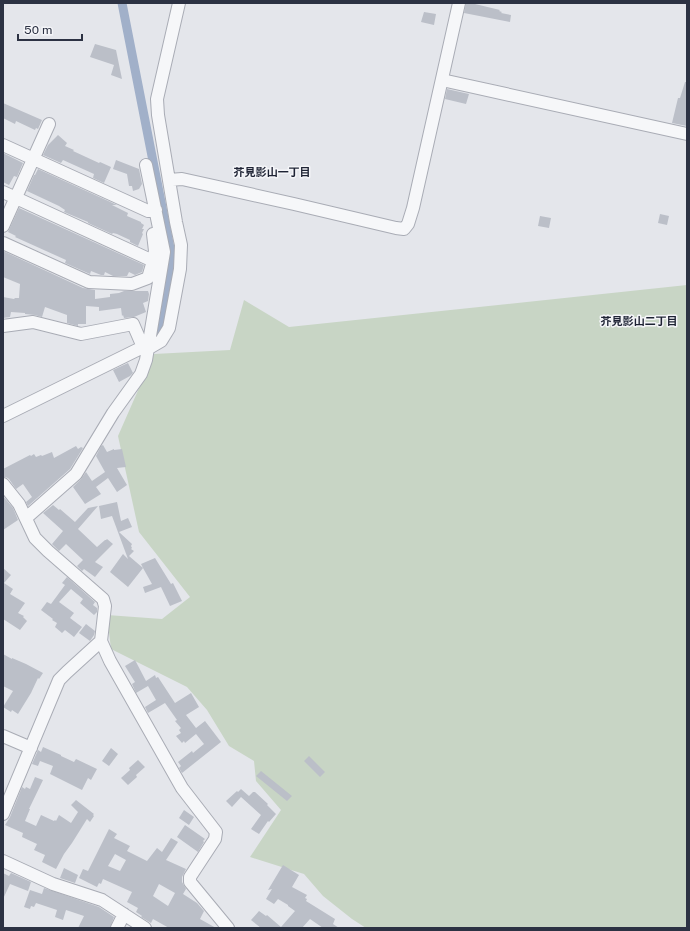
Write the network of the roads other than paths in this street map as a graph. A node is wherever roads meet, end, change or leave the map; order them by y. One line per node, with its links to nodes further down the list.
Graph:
1 (179, 3): 9 (street)
2 (459, 3): 3 (street)
3 (442, 80): 5 (street); 9 (street)
4 (50, 124): 7 (street)
5 (687, 134)
6 (3, 145): 7 (street)
7 (34, 159): 11 (street); 12 (street)
8 (146, 166): 12 (street)
9 (169, 180): 17 (street)
10 (3, 192): 11 (street)
11 (16, 198): 13 (street); 15 (street)
12 (152, 211): 15 (street); 17 (street)
13 (3, 226)
14 (3, 243): 15 (street)
15 (153, 261)
16 (3, 326): 17 (street)
17 (146, 347): 18 (street); 20 (street)
18 (3, 416)
19 (3, 484): 20 (street)
20 (26, 518): 21 (street)
21 (101, 642): 23 (street); 29 (street)
22 (3, 736): 23 (street)
23 (31, 748): 24 (street)
24 (3, 814)
25 (3, 861): 26 (street)
26 (124, 914): 27 (street); 28 (street)
27 (117, 928)
28 (145, 928)
29 (228, 928)

